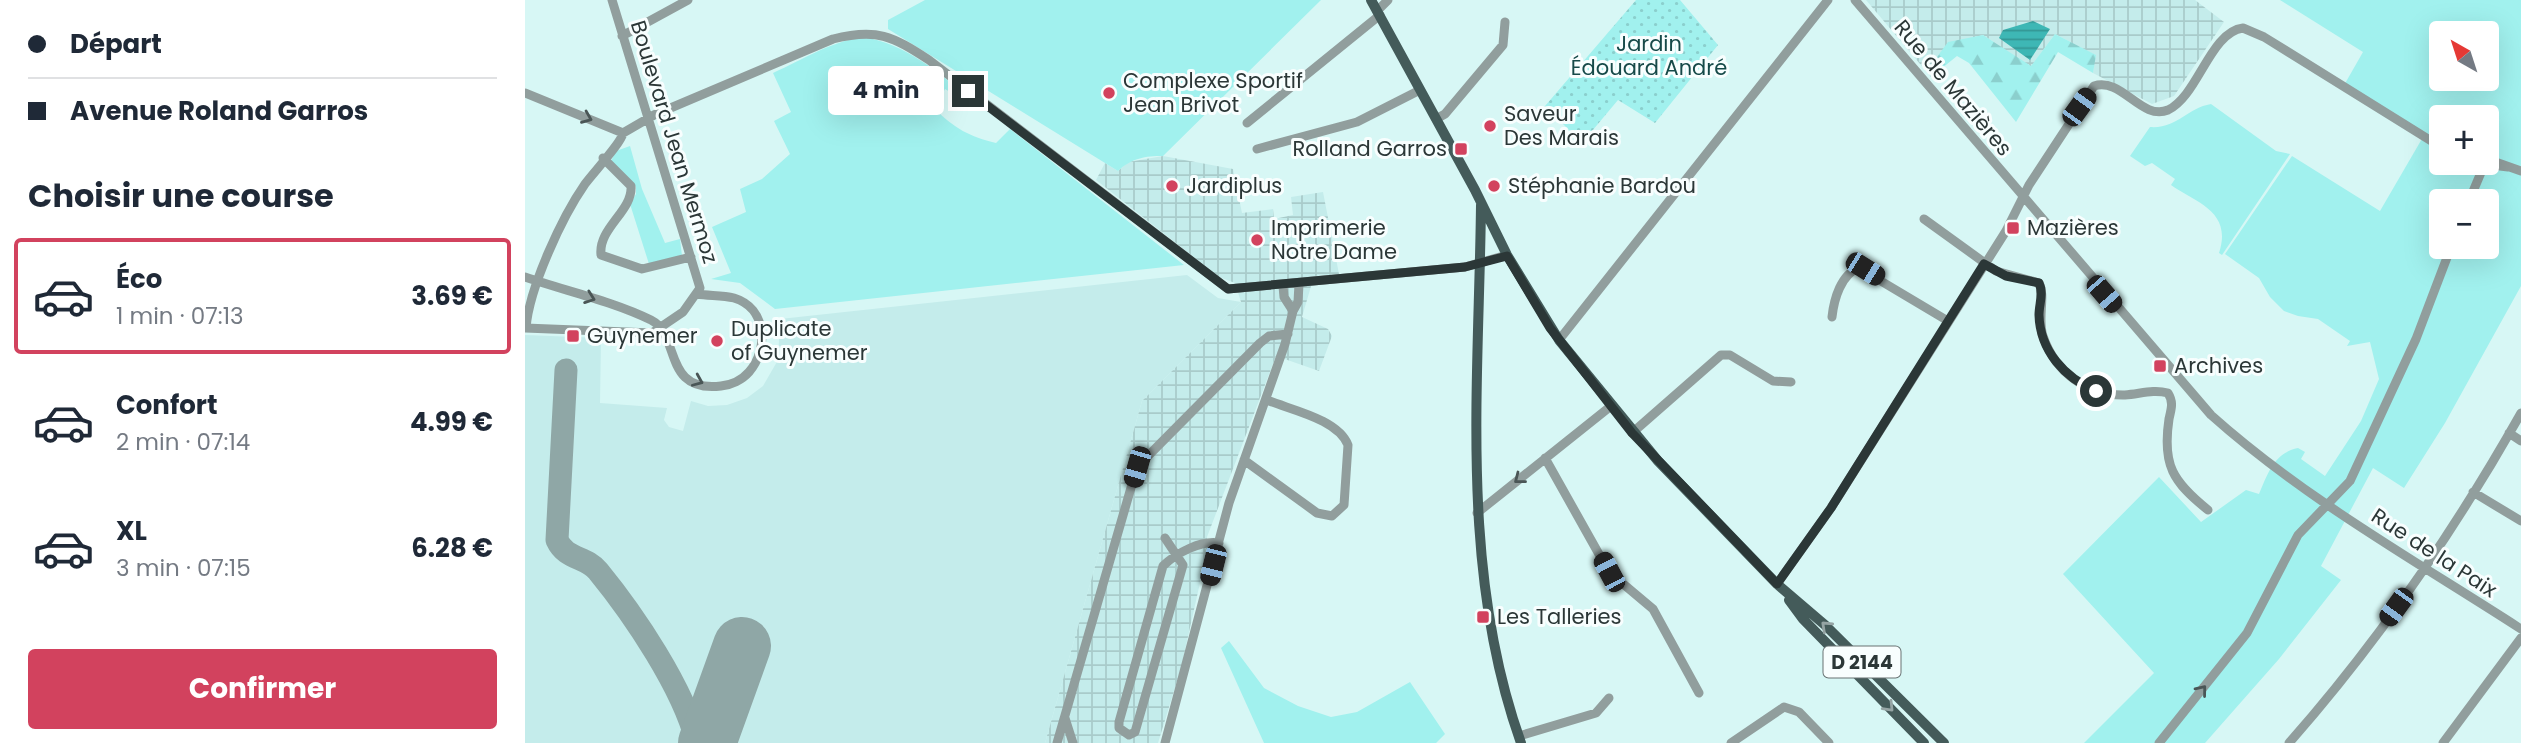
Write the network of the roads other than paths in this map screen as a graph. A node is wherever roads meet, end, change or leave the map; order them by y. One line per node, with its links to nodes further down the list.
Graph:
1 (612, 0): 9 (street, Boulevard Jean Mermoz)
2 (688, 0): 9 (street)
3 (1371, 0): 7 (main road)
4 (1388, 0): 7 (street)
5 (1828, 0): 40 (street)
6 (1855, 0): 21 (street, Rue de Mazières)
7 (1378, 13): 10 (main road); 14 (street)
8 (1505, 22): 12 (street)
9 (622, 36): 13 (street, Boulevard Jean Mermoz)
10 (1420, 90): 12 (main road); 17 (street)
11 (525, 93): 15 (street, one-way to 15)
12 (1436, 118): 22 (main road)
13 (647, 120): 15 (street); 25 (street, Boulevard Jean Mermoz); 32 (street)
14 (1247, 123)
15 (624, 133): 18 (street)
16 (2429, 140): 21 (street)
17 (1257, 149)
18 (603, 158): 25 (street); 30 (street)
19 (2499, 165): 20 (street)
20 (2521, 171)
21 (2024, 199): 27 (street); 42 (street, Rue de Mazières)
22 (1481, 203): 24 (main road, D 2144); 28 (main road)
23 (1924, 219): 27 (street)
24 (1507, 256): 28 (street); 40 (main road, D 2144)
25 (691, 257): 33 (street, Boulevard Jean Mermoz)
26 (2446, 259): 53 (street)
27 (1984, 264): 36 (street); 43 (street)
28 (1478, 265): 31 (street); 55 (main road)
29 (525, 276): 30 (street)
30 (538, 281): 37 (street); 38 (street, one-way to 38)
31 (1299, 284): 32 (street); 34 (street)
32 (1283, 286): 34 (street)
33 (697, 294): 38 (street); 38 (street, one-way to 33)
34 (1293, 311): 39 (street)
35 (1832, 317): 36 (street)
36 (1948, 321): 61 (street)
37 (525, 328): 38 (street)
38 (662, 328)
39 (1288, 334): 44 (street); 66 (street)
40 (1559, 340): 45 (main road, D 2144)
41 (1791, 382): 47 (street)
42 (2182, 383): 43 (street); 53 (street, Rue de la Paix)
43 (2169, 395): 54 (street)
44 (1266, 400): 51 (street); 51 (street)
45 (1611, 406): 47 (main road, D 2144); 50 (street)
46 (2521, 413): 48 (street)
47 (1632, 433): 61 (main road, D 2144)
48 (2509, 433): 49 (street); 52 (street)
49 (2521, 441)
50 (1545, 458): 55 (street, one-way to 55); 64 (street)
51 (1244, 460): 58 (street)
52 (2473, 492): 56 (street); 60 (street)
53 (2328, 504): 60 (street, Rue de la Paix); 76 (street, one-way to 53)
54 (2208, 510)
55 (1477, 513): 68 (main road)
56 (2521, 521)
57 (1165, 538): 59 (street)
58 (1219, 543): 59 (street); 72 (street)
59 (1177, 555): 59 (street)
60 (2423, 569): 62 (street, Rue de la Paix); 77 (street)
61 (1777, 584): 67 (main road, D 2144, one-way to 61); 69 (main road, D 2144, one-way to 69)
62 (2521, 629)
63 (2521, 638): 78 (street)
64 (1699, 693)
65 (1609, 698): 68 (street)
66 (1065, 716): 70 (street); 71 (street)
67 (1928, 726): 69 (main road); 75 (main road, D 2144)
68 (1520, 740)
69 (1920, 740)
70 (1057, 743)
71 (1073, 743)
72 (1165, 743)
73 (1731, 743): 74 (street)
74 (1829, 743)
75 (1944, 743)
76 (2159, 743)
77 (2289, 743)
78 (2443, 743)

